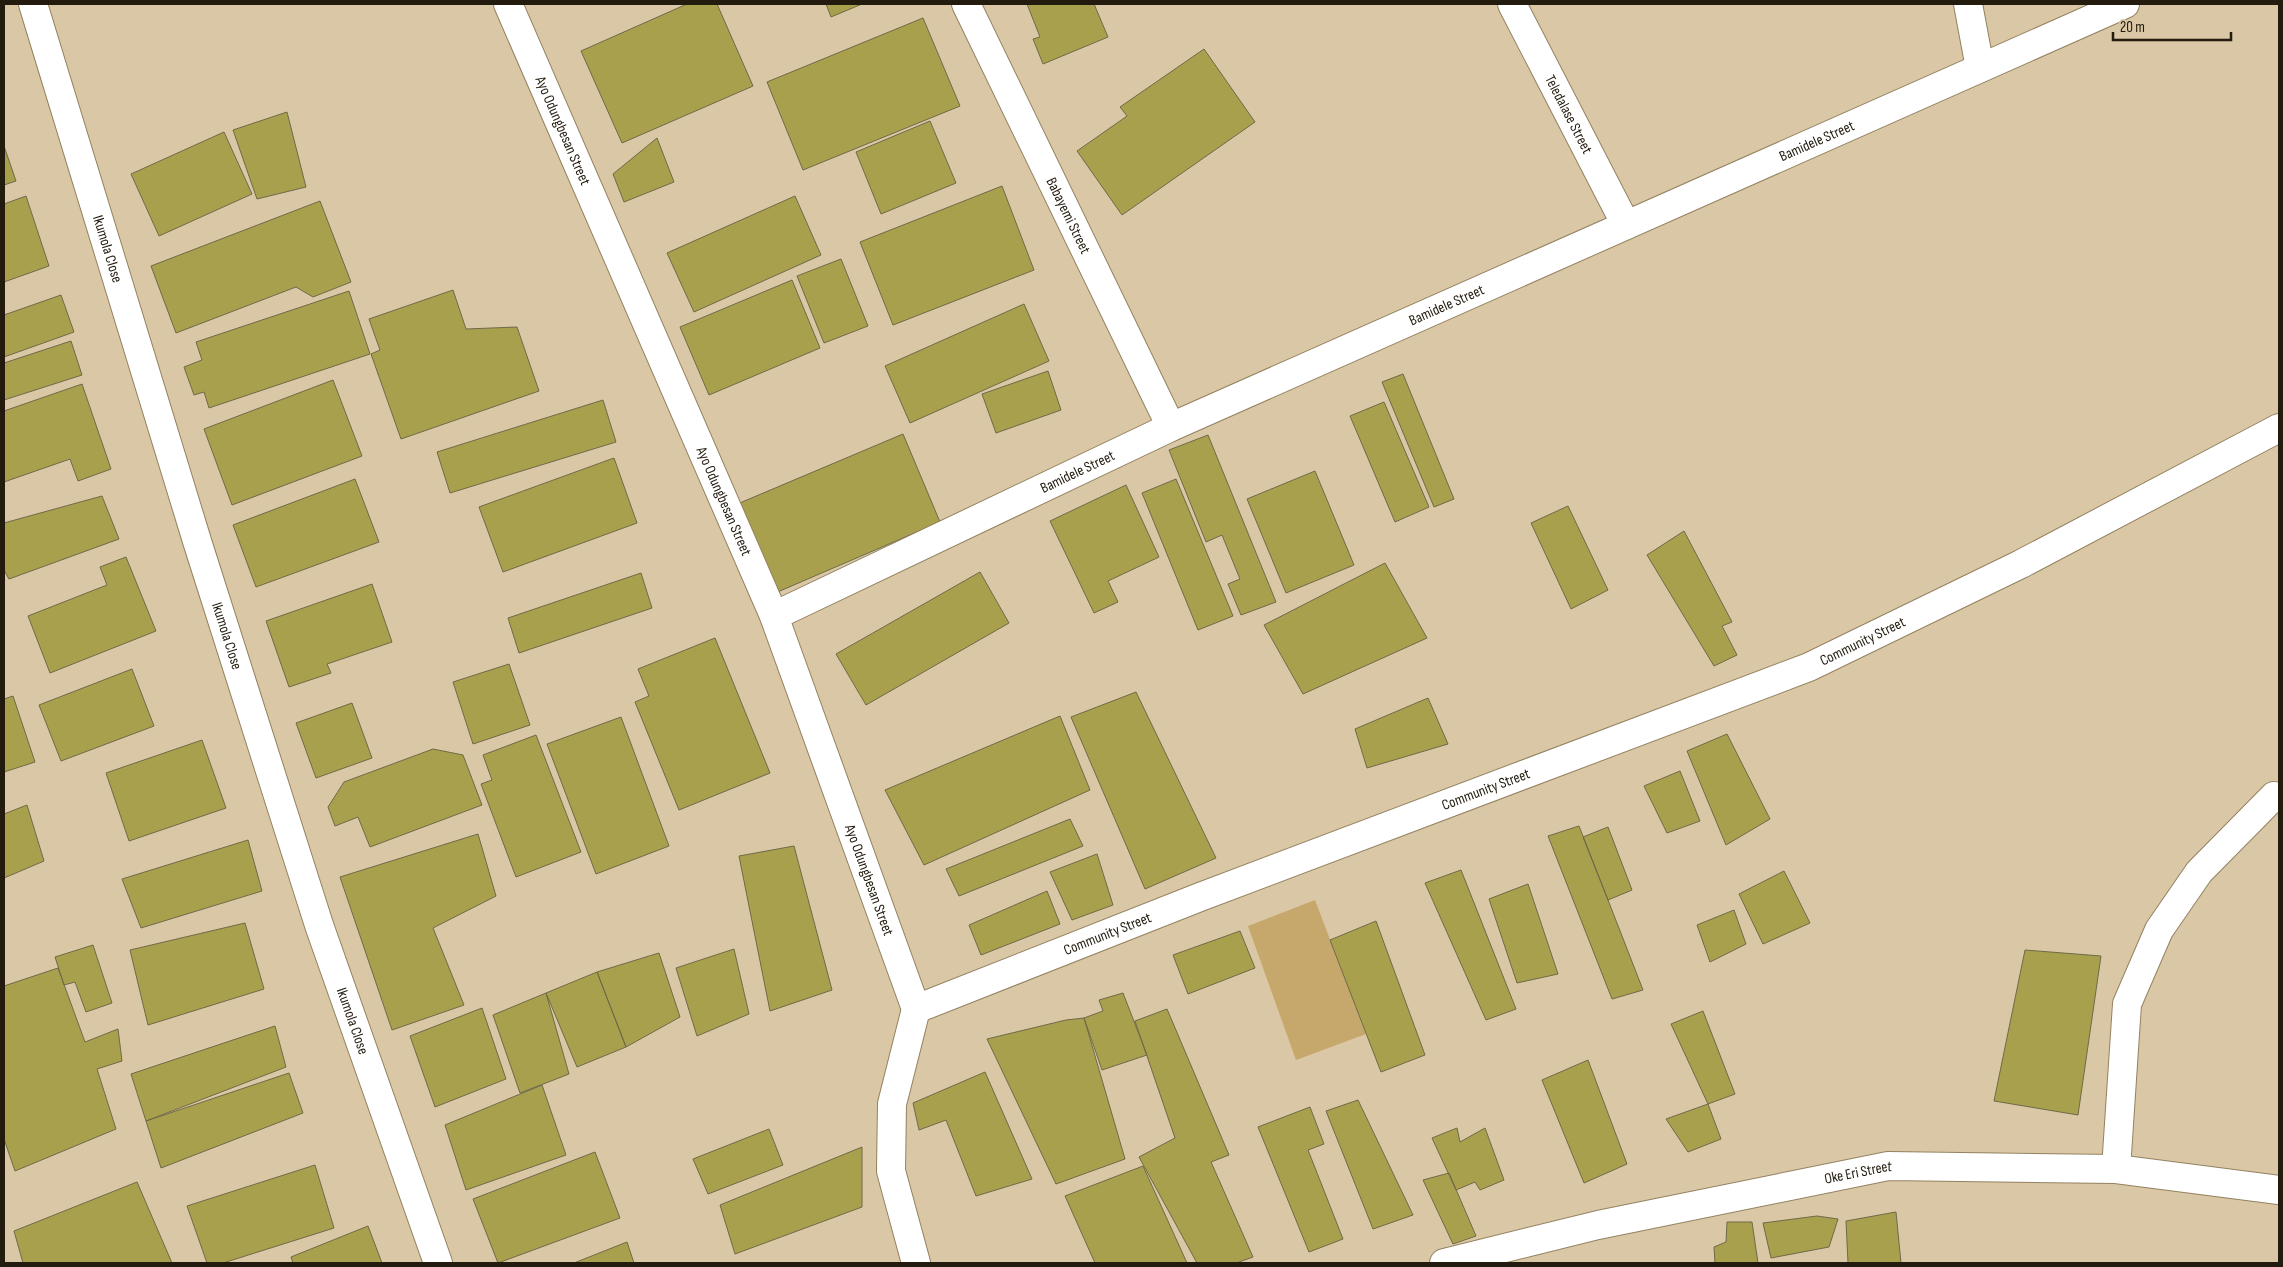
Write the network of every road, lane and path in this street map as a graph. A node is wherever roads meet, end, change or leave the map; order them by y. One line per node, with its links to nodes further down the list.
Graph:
1 (33, 4): 16 (street, Ikumola Close)
2 (508, 4): 11 (street, Ayo Odungbesan Street)
3 (966, 4): 9 (street, Babayemi Street)
4 (1512, 4): 8 (street, Teledalase Street)
5 (1968, 4): 7 (street)
6 (2125, 4): 7 (street, Bamidele Street)
7 (1980, 68): 8 (street, Bamidele Street)
8 (1626, 225): 9 (street, Bamidele Street)
9 (1171, 427): 11 (street, Bamidele Street)
10 (2279, 428): 13 (street, Community Street)
11 (774, 616): 13 (street, Ayo Odungbesan Street)
12 (2274, 796): 14 (street)
13 (916, 1009): 17 (street)
14 (2116, 1169): 15 (street, Oke Eri Street); 18 (street, Oke Eri Street)
15 (2279, 1190)
16 (438, 1263)
17 (916, 1263)
18 (1444, 1263)

